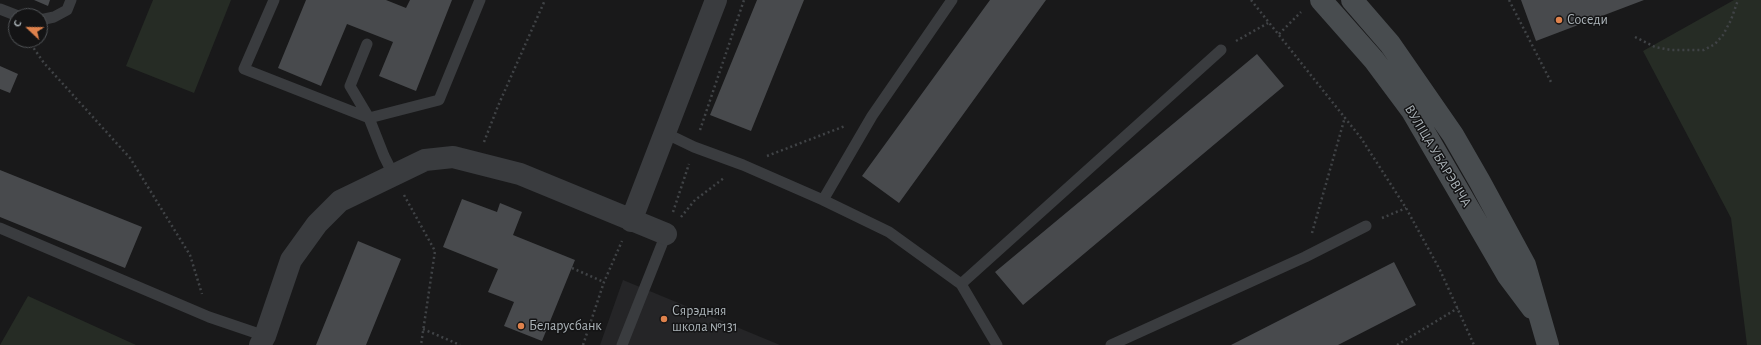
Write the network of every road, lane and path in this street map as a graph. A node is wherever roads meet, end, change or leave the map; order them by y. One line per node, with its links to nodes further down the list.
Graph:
1 (71, 0): 13 (lane)
2 (274, 0): 22 (lane)
3 (480, 0): 22 (lane)
4 (545, 0): 25 (path)
5 (716, 0): 23 (street)
6 (744, 0): 24 (path)
7 (952, 0): 27 (lane)
8 (1251, 0): 14 (path)
9 (1352, 0): 39 (main road, ВУЛІЦА УБАРЭВІЧА)
10 (1509, 0): 20 (path)
11 (1738, 0): 16 (path)
12 (1314, 4): 15 (path); 39 (main road, ВУЛІЦА УБАРЭВІЧА)
13 (48, 18)
14 (1268, 23): 15 (path); 19 (path)
15 (1279, 34): 21 (path)
16 (1635, 37)
17 (367, 44): 22 (lane)
18 (34, 48): 38 (path)
19 (1221, 50): 36 (lane)
20 (1551, 82)
21 (1345, 116): 28 (path); 33 (path)
22 (369, 118): 26 (lane)
23 (665, 133): 24 (lane); 29 (street)
24 (694, 147): 27 (lane); 32 (path)
25 (476, 163): 26 (street); 29 (street)
26 (394, 176): 40 (path); 41 (street)
27 (823, 200): 36 (lane)
28 (1406, 208): 30 (path); 37 (path)
29 (631, 221): 32 (street); 35 (path)
30 (1366, 226): 33 (lane)
31 (0, 228): 38 (lane)
32 (666, 234): 45 (lane)
33 (1305, 257): 47 (lane)
34 (572, 268): 35 (path)
35 (604, 282): 44 (path)
36 (962, 284): 46 (lane)
37 (1458, 308): 48 (path); 49 (path)
38 (208, 317): 41 (lane)
39 (1542, 322): 50 (main road, ВУЛІЦА УБАРЭВІЧА)
40 (423, 329): 42 (path); 43 (path)
41 (262, 341)
42 (421, 345)
43 (460, 345)
44 (583, 345)
45 (622, 345)
46 (996, 345)
47 (1111, 345)
48 (1397, 345)
49 (1474, 345)
50 (1548, 345)

